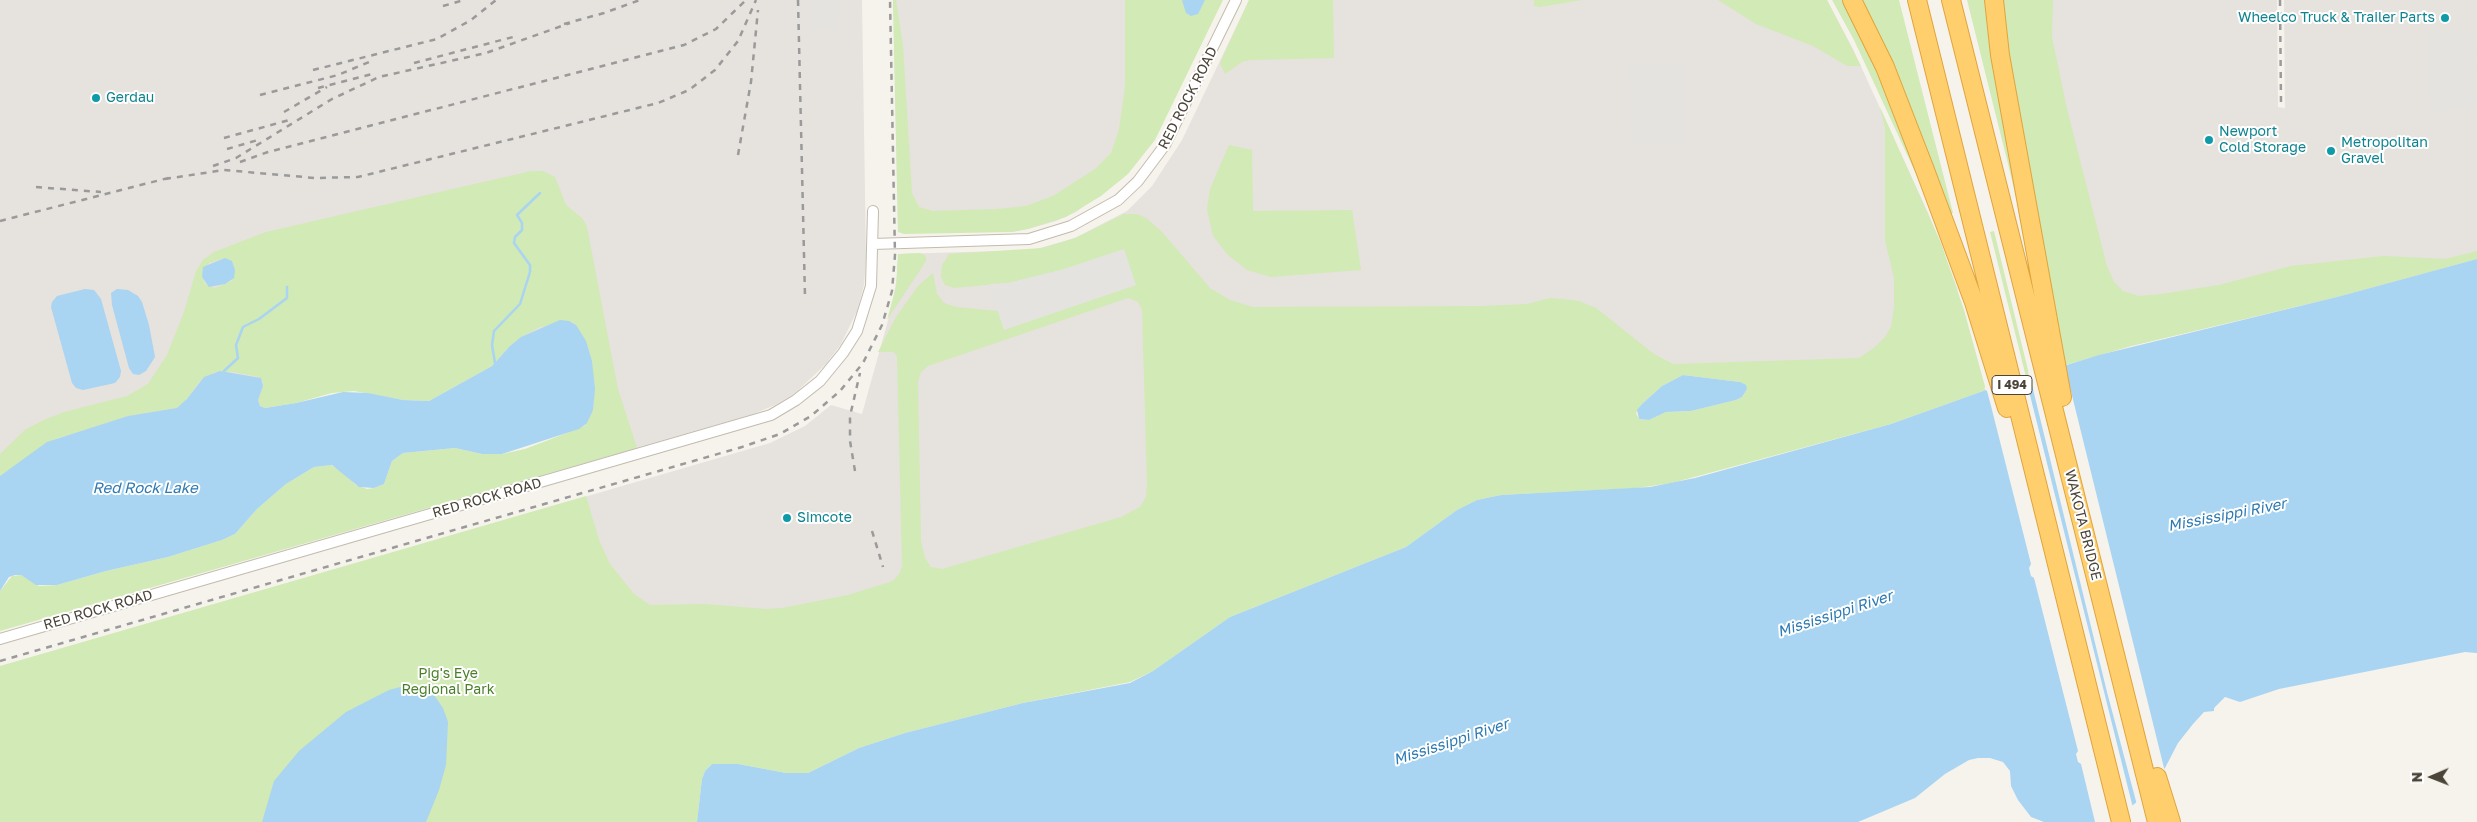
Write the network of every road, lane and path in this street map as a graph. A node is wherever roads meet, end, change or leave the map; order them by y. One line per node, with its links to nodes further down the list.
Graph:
1 (1236, 0): 9 (street, RED ROCK ROAD)
2 (1852, 0): 11 (highway)
3 (1911, 0): 7 (highway)
4 (1917, 0): 7 (highway, I 494)
5 (1951, 0): 10 (highway, WAKOTA BRIDGE / I 494)
6 (1994, 0): 10 (highway)
7 (1936, 77): 11 (highway, I 494)
8 (873, 211): 9 (street, RED ROCK ROAD)
9 (873, 244): 12 (street, RED ROCK ROAD)
10 (2083, 524): 13 (highway, WAKOTA BRIDGE / I 494)
11 (2050, 535): 14 (highway, I 494)
12 (0, 639)
13 (2113, 646): 17 (highway, WAKOTA BRIDGE / I 494); 18 (highway)
14 (2080, 656): 15 (highway); 16 (highway, I 494)
15 (2109, 822)
16 (2121, 822)
17 (2157, 822)
18 (2171, 822)

